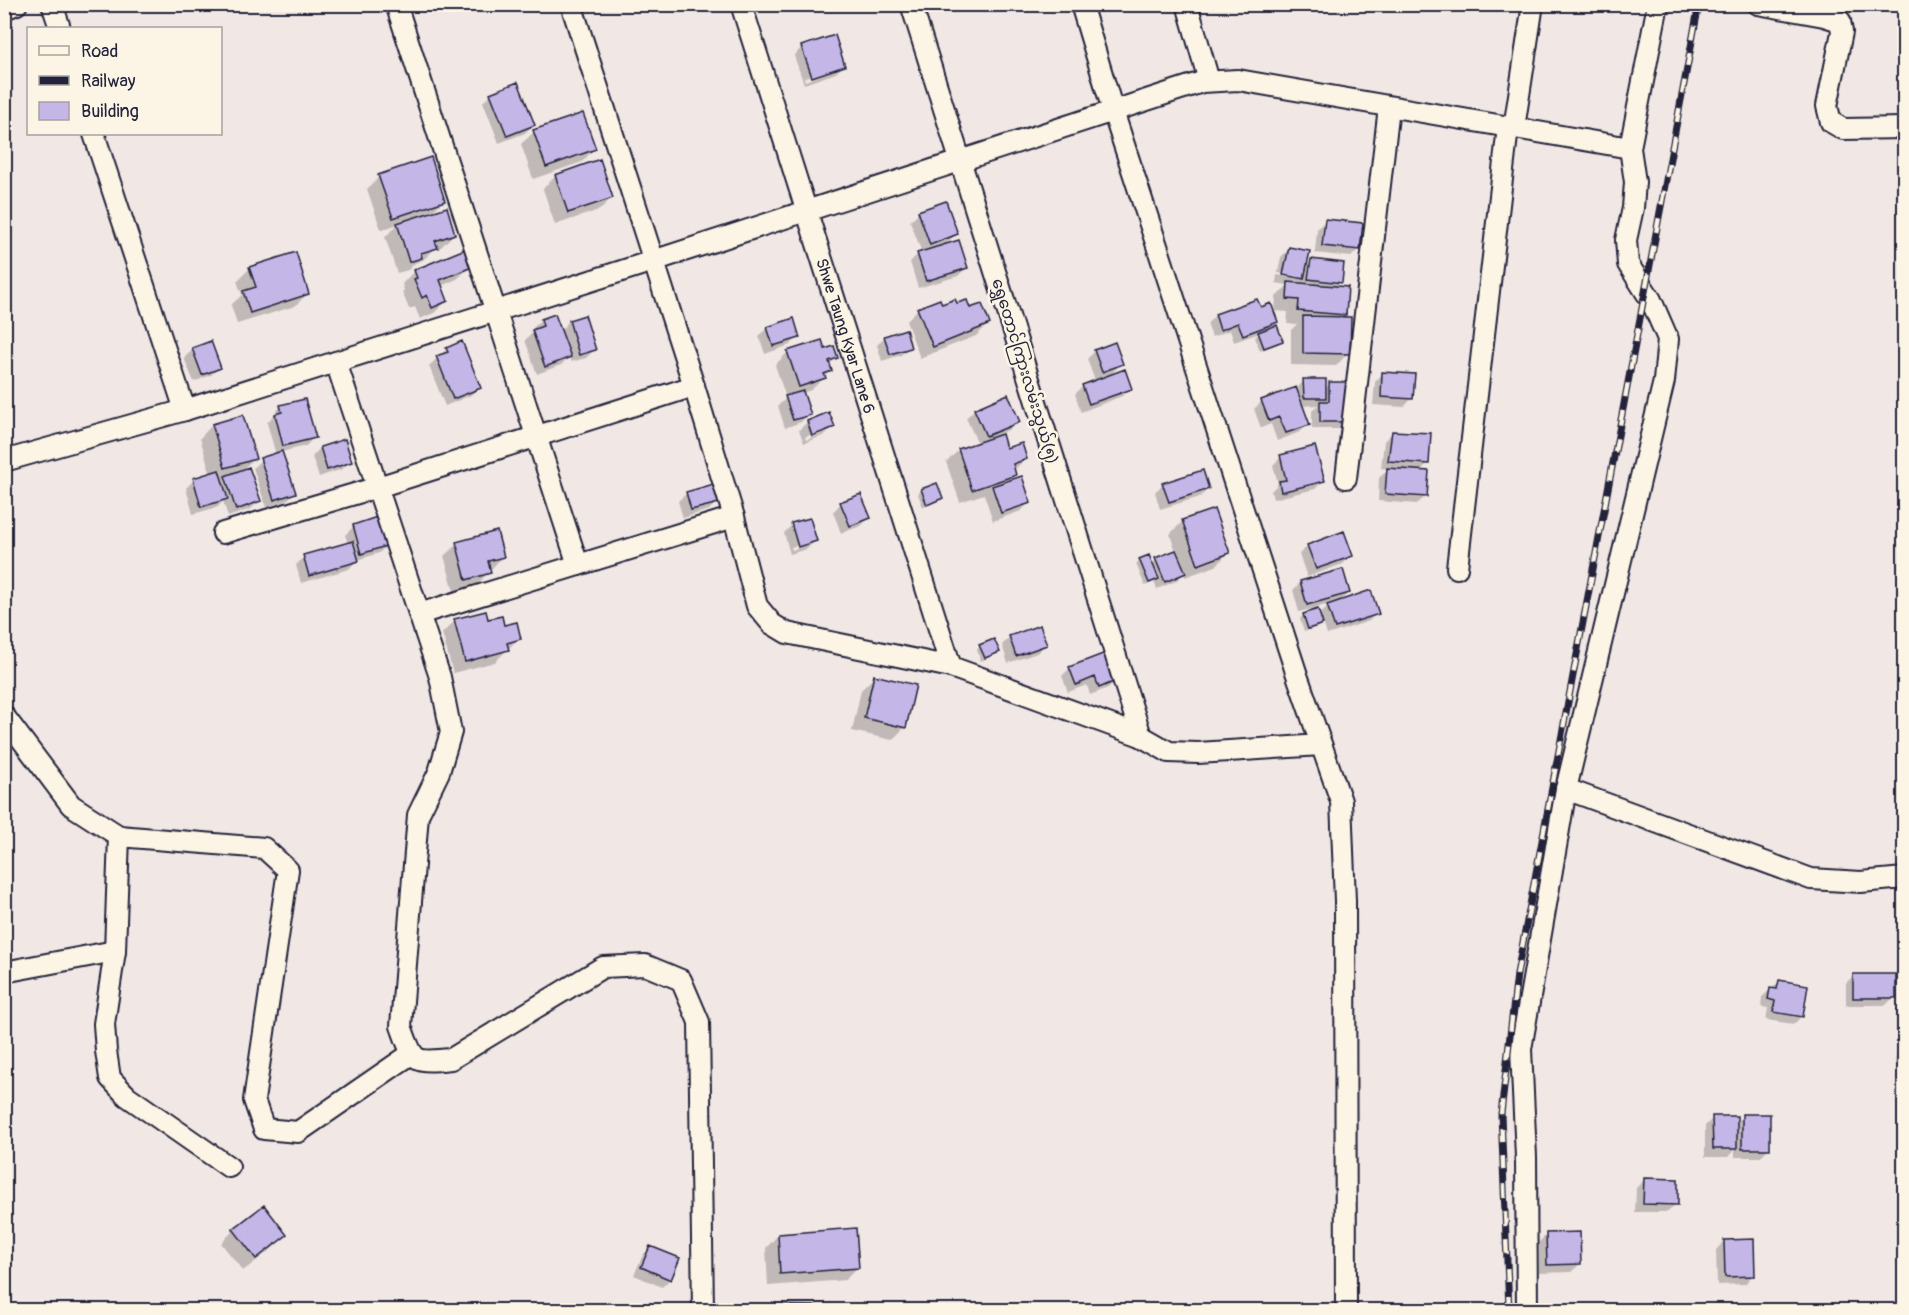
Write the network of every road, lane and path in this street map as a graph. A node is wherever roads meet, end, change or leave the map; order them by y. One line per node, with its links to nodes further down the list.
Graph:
1 (17, 4): 12 (street)
2 (52, 4): 13 (street)
3 (396, 4): 24 (street)
4 (571, 4): 23 (street)
5 (741, 4): 22 (street, Shwe Taung Kyar Lane 6)
6 (911, 4): 21 (street, ရွှေတောင်ကြားလမ်းသွယ်(၅))
7 (1081, 4): 16 (street)
8 (1187, 4): 14 (street)
9 (1533, 4): 17 (street)
10 (1658, 4): 20 (street)
11 (1758, 4): 18 (street)
12 (4, 9)
13 (60, 27)
14 (1209, 81): 15 (street); 16 (street)
15 (1389, 106): 17 (street); 30 (street)
16 (1113, 111): 21 (street); 40 (street)
17 (1511, 128): 20 (street); 35 (street)
18 (1905, 128)
19 (94, 135): 27 (street)
20 (1630, 148): 41 (street)
21 (960, 161): 22 (street); 39 (street, ရွှေတောင်ကြားလမ်းသွယ်(၅))
22 (807, 211): 23 (street); 37 (street, Shwe Taung Kyar Lane 6)
23 (653, 261): 24 (street); 26 (street)
24 (496, 311): 25 (street); 28 (street)
25 (336, 362): 27 (street); 31 (street)
26 (694, 386): 28 (street); 32 (street)
27 (185, 410): 29 (street)
28 (536, 436): 31 (street); 34 (street)
29 (4, 461)
30 (1346, 478)
31 (378, 487): 33 (street); 36 (street)
32 (734, 517): 34 (street); 37 (street)
33 (223, 533)
34 (578, 565): 36 (street)
35 (1457, 568)
36 (419, 614): 46 (street)
37 (951, 668): 39 (street)
38 (4, 716): 42 (street)
39 (1141, 736): 40 (street)
40 (1321, 745): 49 (street)
41 (1566, 789): 43 (street); 50 (street)
42 (119, 836): 44 (street); 46 (street)
43 (1905, 878)
44 (116, 951): 45 (street); 47 (street)
45 (4, 972)
46 (411, 1054): 48 (street)
47 (229, 1167)
48 (703, 1311)
49 (1346, 1311)
50 (1527, 1311)

